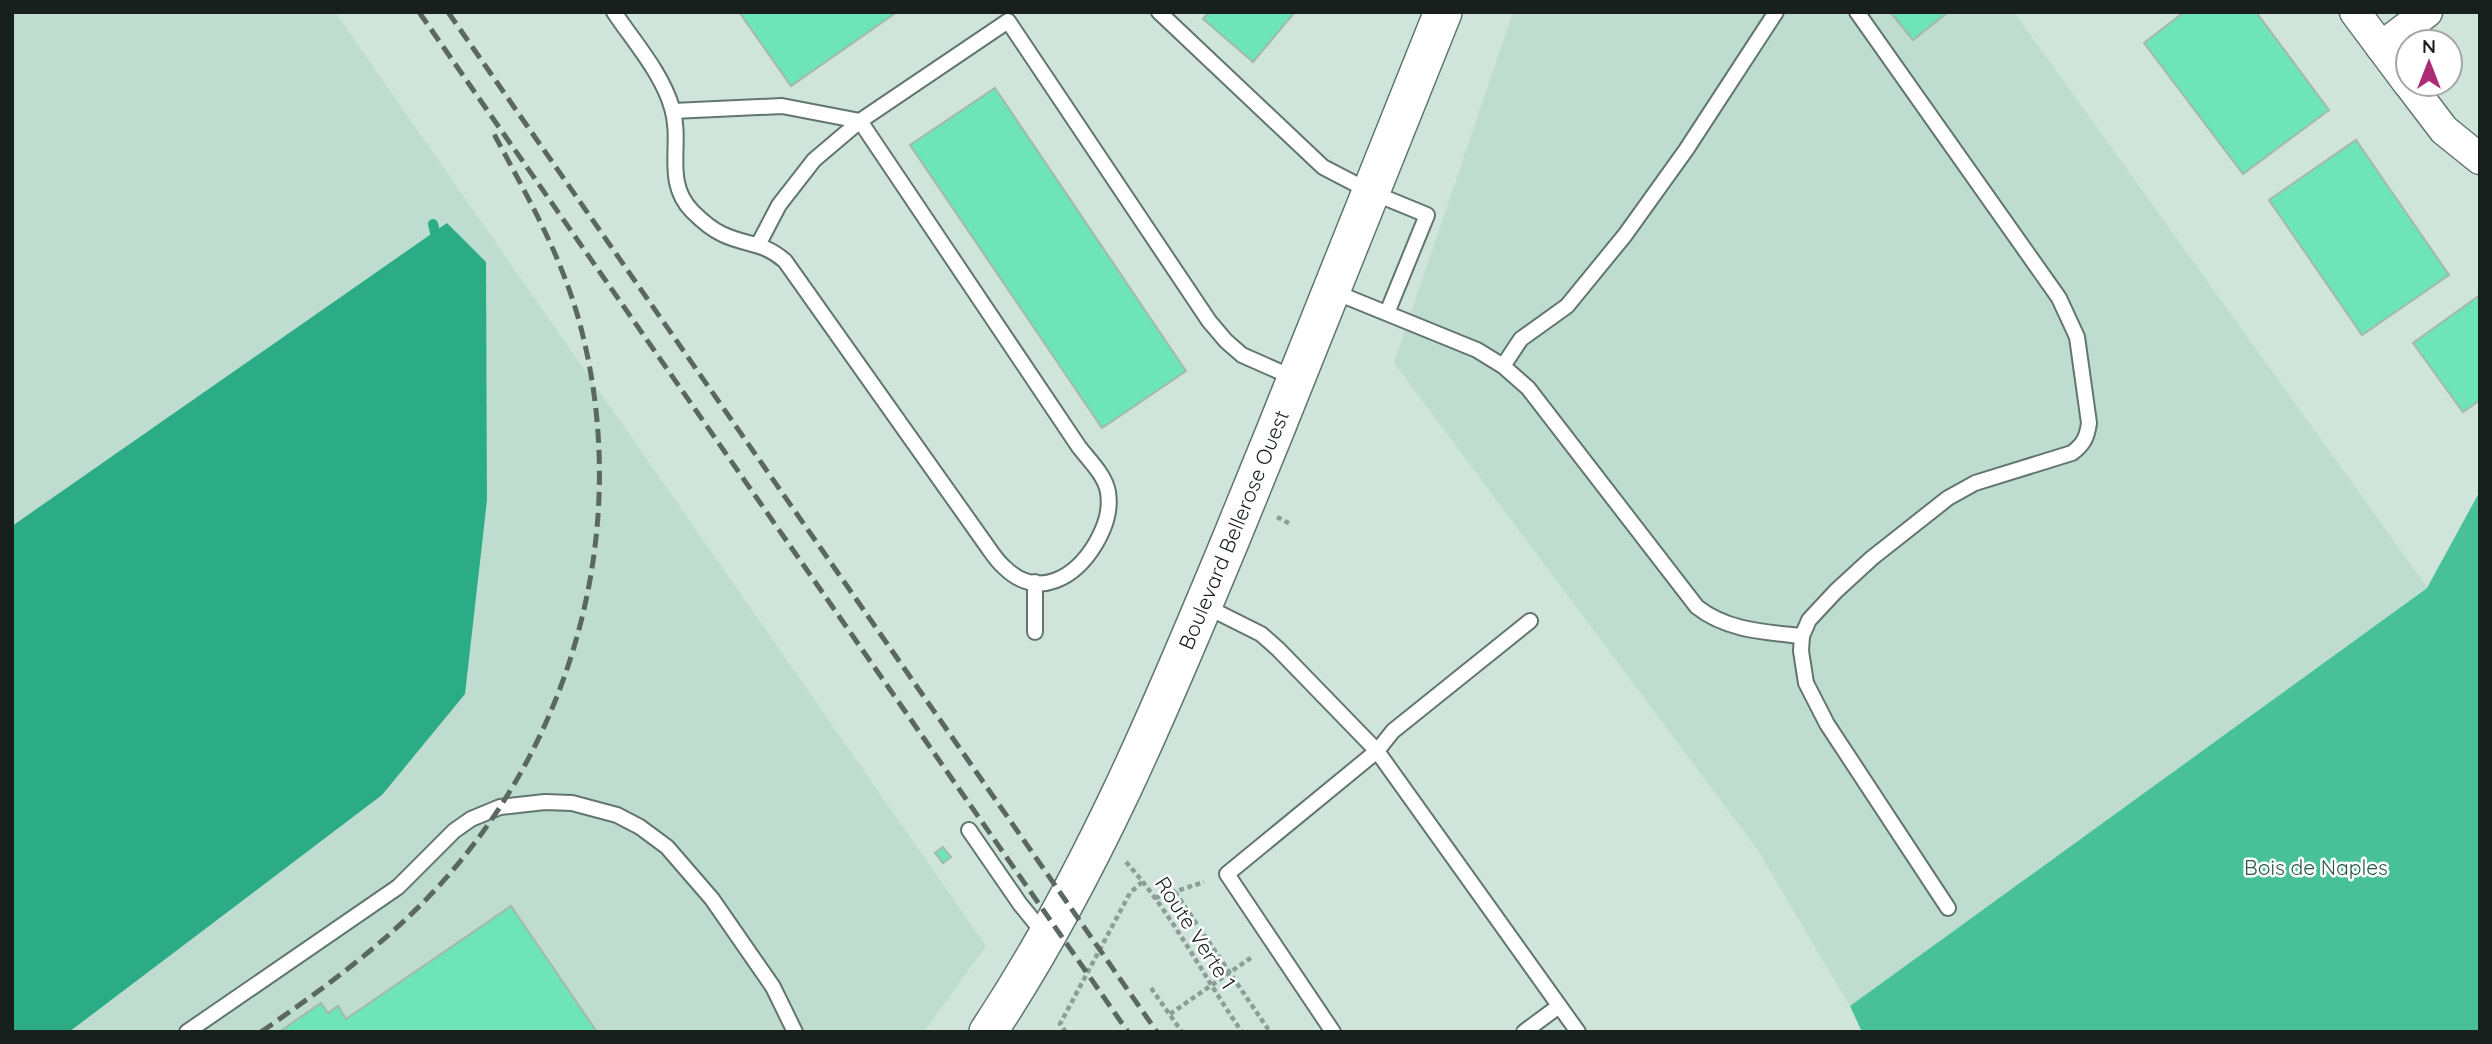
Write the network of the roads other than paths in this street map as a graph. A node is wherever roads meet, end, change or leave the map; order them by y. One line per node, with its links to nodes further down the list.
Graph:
1 (614, 12): 12 (lane)
2 (1159, 12): 15 (lane)
3 (1443, 12): 15 (street, Boulevard Bellerose Ouest)
4 (1776, 12): 19 (lane)
5 (1857, 12): 25 (lane)
6 (2355, 12): 9 (street)
7 (2427, 12): 9 (street)
8 (1011, 15): 13 (lane); 20 (lane)
9 (2381, 47): 10 (street)
10 (2394, 65)
11 (2419, 98): 14 (street)
12 (673, 111): 13 (lane); 16 (lane)
13 (860, 121): 16 (lane); 21 (lane)
14 (2480, 159)
15 (1371, 192): 17 (street, Boulevard Bellerose Ouest); 18 (lane)
16 (758, 245): 21 (lane)
17 (1331, 291): 18 (lane); 20 (street, Boulevard Bellerose Ouest)
18 (1387, 313): 19 (lane)
19 (1503, 366): 25 (lane)
20 (1296, 379): 22 (street, Boulevard Bellerose Ouest)
21 (1035, 582): 24 (lane)
22 (1203, 606): 26 (lane); 29 (street, Boulevard Bellerose Ouest)
23 (1530, 621): 26 (lane)
24 (1035, 632)
25 (1802, 636): 28 (lane)
26 (1377, 751): 30 (lane); 34 (lane)
27 (969, 830): 29 (lane)
28 (1948, 908)
29 (1046, 936): 33 (street, Boulevard Bellerose Ouest)
30 (1559, 1006): 35 (lane); 36 (lane)
31 (187, 1032): 32 (lane)
32 (795, 1032)
33 (988, 1032)
34 (1333, 1032)
35 (1524, 1032)
36 (1578, 1032)

